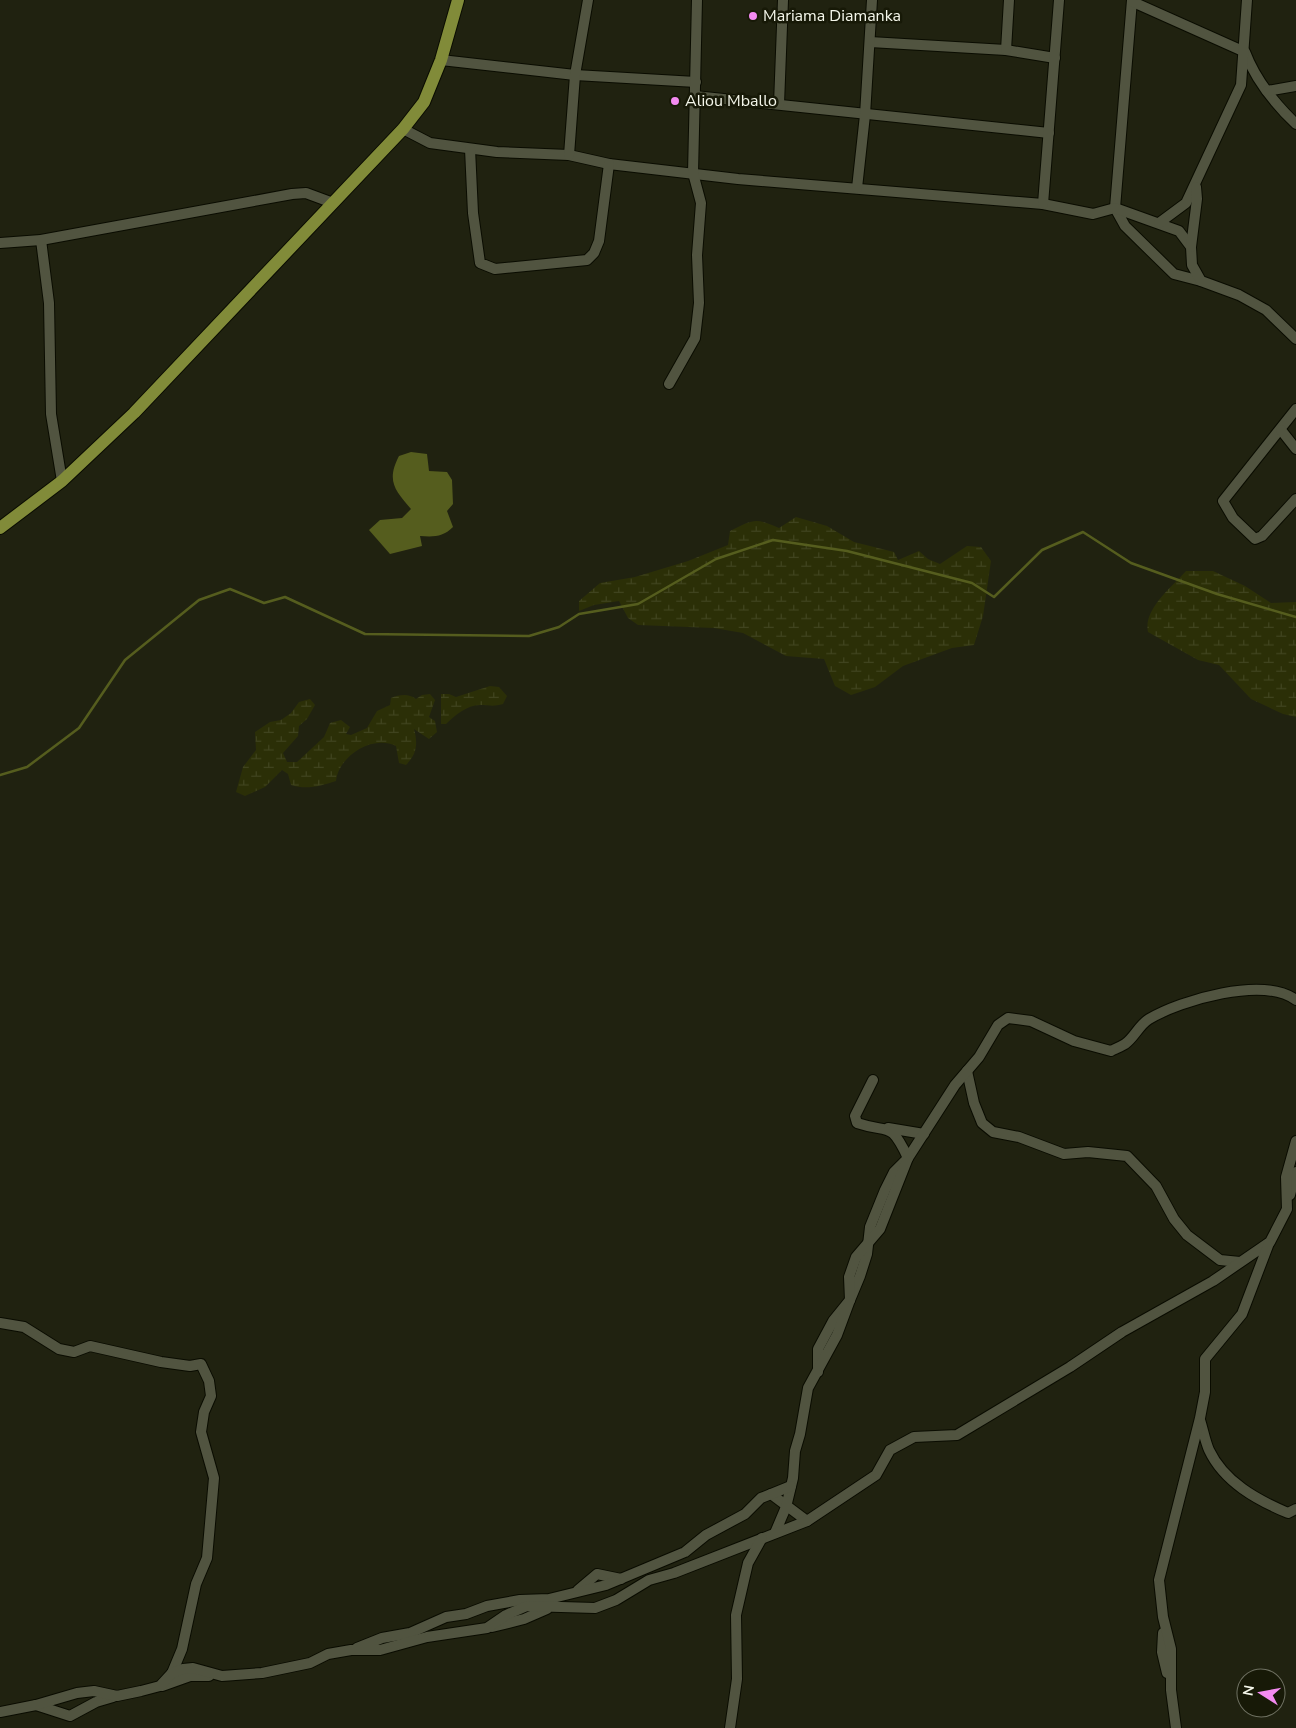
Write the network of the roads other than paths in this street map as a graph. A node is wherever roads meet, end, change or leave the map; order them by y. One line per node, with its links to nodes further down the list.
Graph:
1 (458, 0): 14 (main road)
2 (588, 0): 15 (street)
3 (698, 0): 16 (street)
4 (782, 0): 20 (street)
5 (872, 0): 10 (street)
6 (1010, 0): 11 (street)
7 (1060, 0): 13 (street)
8 (1247, 0): 12 (street)
9 (1134, 1): 12 (street); 33 (street)
10 (870, 42): 11 (street); 21 (street)
11 (1006, 50): 13 (street)
12 (1245, 52): 18 (street); 29 (street)
13 (1055, 58): 24 (street)
14 (441, 60): 15 (street); 23 (main road)
15 (575, 75): 16 (street); 26 (street)
16 (696, 82): 19 (street)
17 (1296, 86): 18 (street)
18 (1267, 91): 22 (street)
19 (694, 96): 20 (street); 28 (street)
20 (779, 104): 21 (street)
21 (866, 115): 24 (street); 30 (street)
22 (1296, 124)
23 (403, 129): 25 (street); 31 (main road)
24 (1049, 133): 32 (street)
25 (470, 148): 26 (street); 27 (street)
26 (569, 155): 27 (street)
27 (609, 164): 28 (street)
28 (693, 173): 30 (street); 40 (street)
29 (1196, 186): 34 (street); 37 (street)
30 (857, 188): 32 (street)
31 (333, 203): 35 (street); 44 (main road)
32 (1043, 204): 33 (street)
33 (1115, 208): 34 (street); 38 (street)
34 (1159, 223): 37 (street)
35 (41, 240): 36 (street); 44 (street)
36 (0, 243)
37 (1191, 247): 38 (street)
38 (1201, 282): 39 (street)
39 (1296, 339)
40 (669, 384)
41 (1296, 409): 42 (street)
42 (1281, 430): 43 (street); 45 (street)
43 (1296, 449)
44 (62, 481): 46 (main road)
45 (1296, 499)
46 (0, 528)
47 (1296, 1000): 48 (street)
48 (967, 1071): 51 (street); 57 (street)
49 (873, 1080): 50 (street)
50 (885, 1127): 51 (street); 53 (street)
51 (924, 1134): 53 (street)
52 (1296, 1141): 55 (street)
53 (908, 1158): 60 (street)
54 (1296, 1172): 55 (street)
55 (1287, 1208): 56 (street)
56 (1270, 1242): 57 (street); 59 (street)
57 (1240, 1262): 64 (street)
58 (0, 1323): 68 (street)
59 (1200, 1418): 63 (street); 75 (street)
60 (791, 1486): 61 (street); 62 (street)
61 (771, 1494): 62 (street); 67 (street)
62 (786, 1507): 64 (street); 65 (street)
63 (1296, 1509)
64 (807, 1521): 65 (street)
65 (775, 1533): 66 (street)
66 (762, 1538): 67 (street); 74 (street)
67 (351, 1650): 69 (street)
68 (172, 1673): 69 (street); 70 (street)
69 (222, 1676): 70 (street)
70 (160, 1686): 71 (street)
71 (117, 1696): 72 (street); 72 (street)
72 (36, 1705): 73 (street)
73 (0, 1712)
74 (730, 1728)
75 (1176, 1728)

